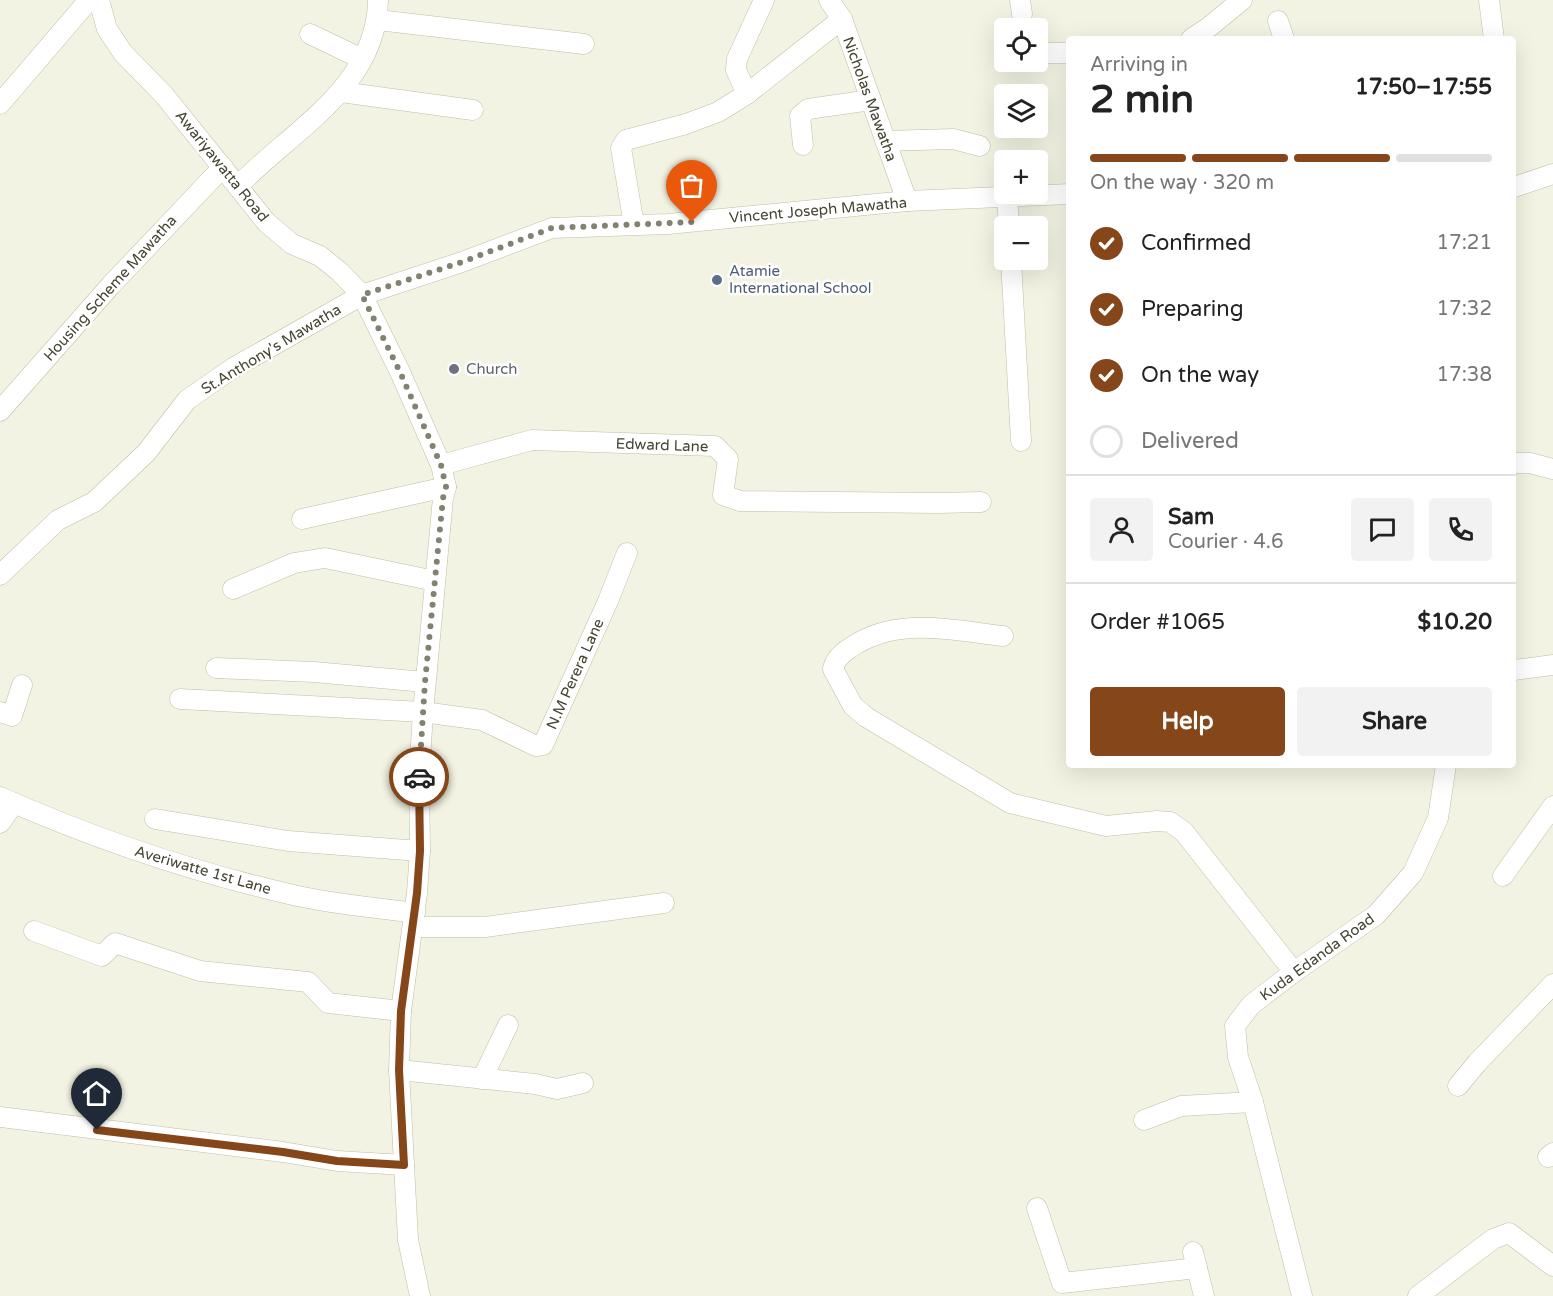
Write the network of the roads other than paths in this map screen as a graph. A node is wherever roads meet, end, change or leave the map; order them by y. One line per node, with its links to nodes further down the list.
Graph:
1 (89, 0): 19 (street)
2 (99, 0): 24 (street, Awariyawatta Road)
3 (764, 0): 17 (street)
4 (829, 0): 8 (street, Nicholas Mawatha)
5 (1242, 0): 10 (street)
6 (1490, 0): 11 (street)
7 (378, 10): 12 (street); 15 (street)
8 (842, 19): 17 (street); 18 (street, Nicholas Mawatha)
9 (310, 34): 15 (street)
10 (1196, 36)
11 (1494, 36)
12 (584, 44)
13 (1048, 52): 14 (street)
14 (1066, 53)
15 (362, 59): 16 (street)
16 (341, 92): 20 (street); 27 (street)
17 (747, 94): 32 (street)
18 (871, 100): 21 (street, Nicholas Mawatha); 22 (street)
19 (0, 104)
20 (473, 110)
21 (885, 141): 23 (street); 31 (street, Nicholas Mawatha)
22 (802, 146)
23 (980, 146)
24 (223, 167): 27 (street, Awariyawatta Road); 35 (street, Housing Scheme Mawatha)
25 (1553, 174): 26 (street)
26 (1516, 185)
27 (238, 186): 34 (street, Awariyawatta Road)
28 (1066, 194): 29 (street, Vincent Joseph Mawatha)
29 (1048, 195)
30 (994, 197): 31 (street, Vincent Joseph Mawatha)
31 (907, 201): 32 (street, Vincent Joseph Mawatha)
32 (634, 225): 34 (street, Vincent Joseph Mawatha)
33 (1012, 270): 36 (street)
34 (362, 295): 38 (street, Awariyawatta Road); 44 (street, St.Anthony's Mawatha)
35 (1, 406)
36 (1021, 441)
37 (1516, 463): 39 (street)
38 (441, 465): 40 (street, Awariyawatta Road); 41 (street, Edward Lane)
39 (1553, 469)
40 (446, 487): 42 (street); 45 (street, Awariyawatta Road)
41 (981, 502)
42 (302, 519)
43 (627, 553): 55 (street, N.M Perera Lane)
44 (0, 575)
45 (435, 581): 46 (street); 51 (street, Awariyawatta Road)
46 (232, 589)
47 (1003, 636): 66 (street)
48 (1553, 665): 50 (street)
49 (216, 668): 51 (street)
50 (1516, 670)
51 (425, 682): 55 (street, Awariyawatta Road)
52 (22, 685): 54 (street)
53 (180, 699): 55 (street)
54 (0, 712)
55 (423, 712): 61 (street, Awariyawatta Road)
56 (1446, 768): 66 (street, Kuda Edanda Road)
57 (7, 800): 60 (street); 64 (street, Averiwatte 1st Lane)
58 (1553, 806): 62 (street)
59 (155, 819): 61 (street)
60 (0, 823)
61 (420, 851): 64 (street, Awariyawatta Road)
62 (1503, 876)
63 (664, 903): 64 (street, Averiwatte 1st Lane)
64 (414, 920): 68 (street, Awariyawatta Road)
65 (34, 931): 68 (street)
66 (1294, 972): 74 (street, Kuda Edanda Road)
67 (1553, 984): 73 (street)
68 (401, 1011): 70 (street, Awariyawatta Road)
69 (508, 1024): 71 (street)
70 (399, 1070): 71 (street); 77 (street, Awariyawatta Road)
71 (482, 1078): 72 (street)
72 (583, 1083)
73 (1458, 1086)
74 (1253, 1102): 76 (street); 82 (street, Kuda Edanda Road)
75 (0, 1117): 77 (street)
76 (1144, 1120)
77 (404, 1165): 80 (street, Awariyawatta Road)
78 (1037, 1208): 81 (street)
79 (1553, 1266): 83 (street)
80 (420, 1296)
81 (1204, 1296)
82 (1302, 1296)
83 (1418, 1296)

